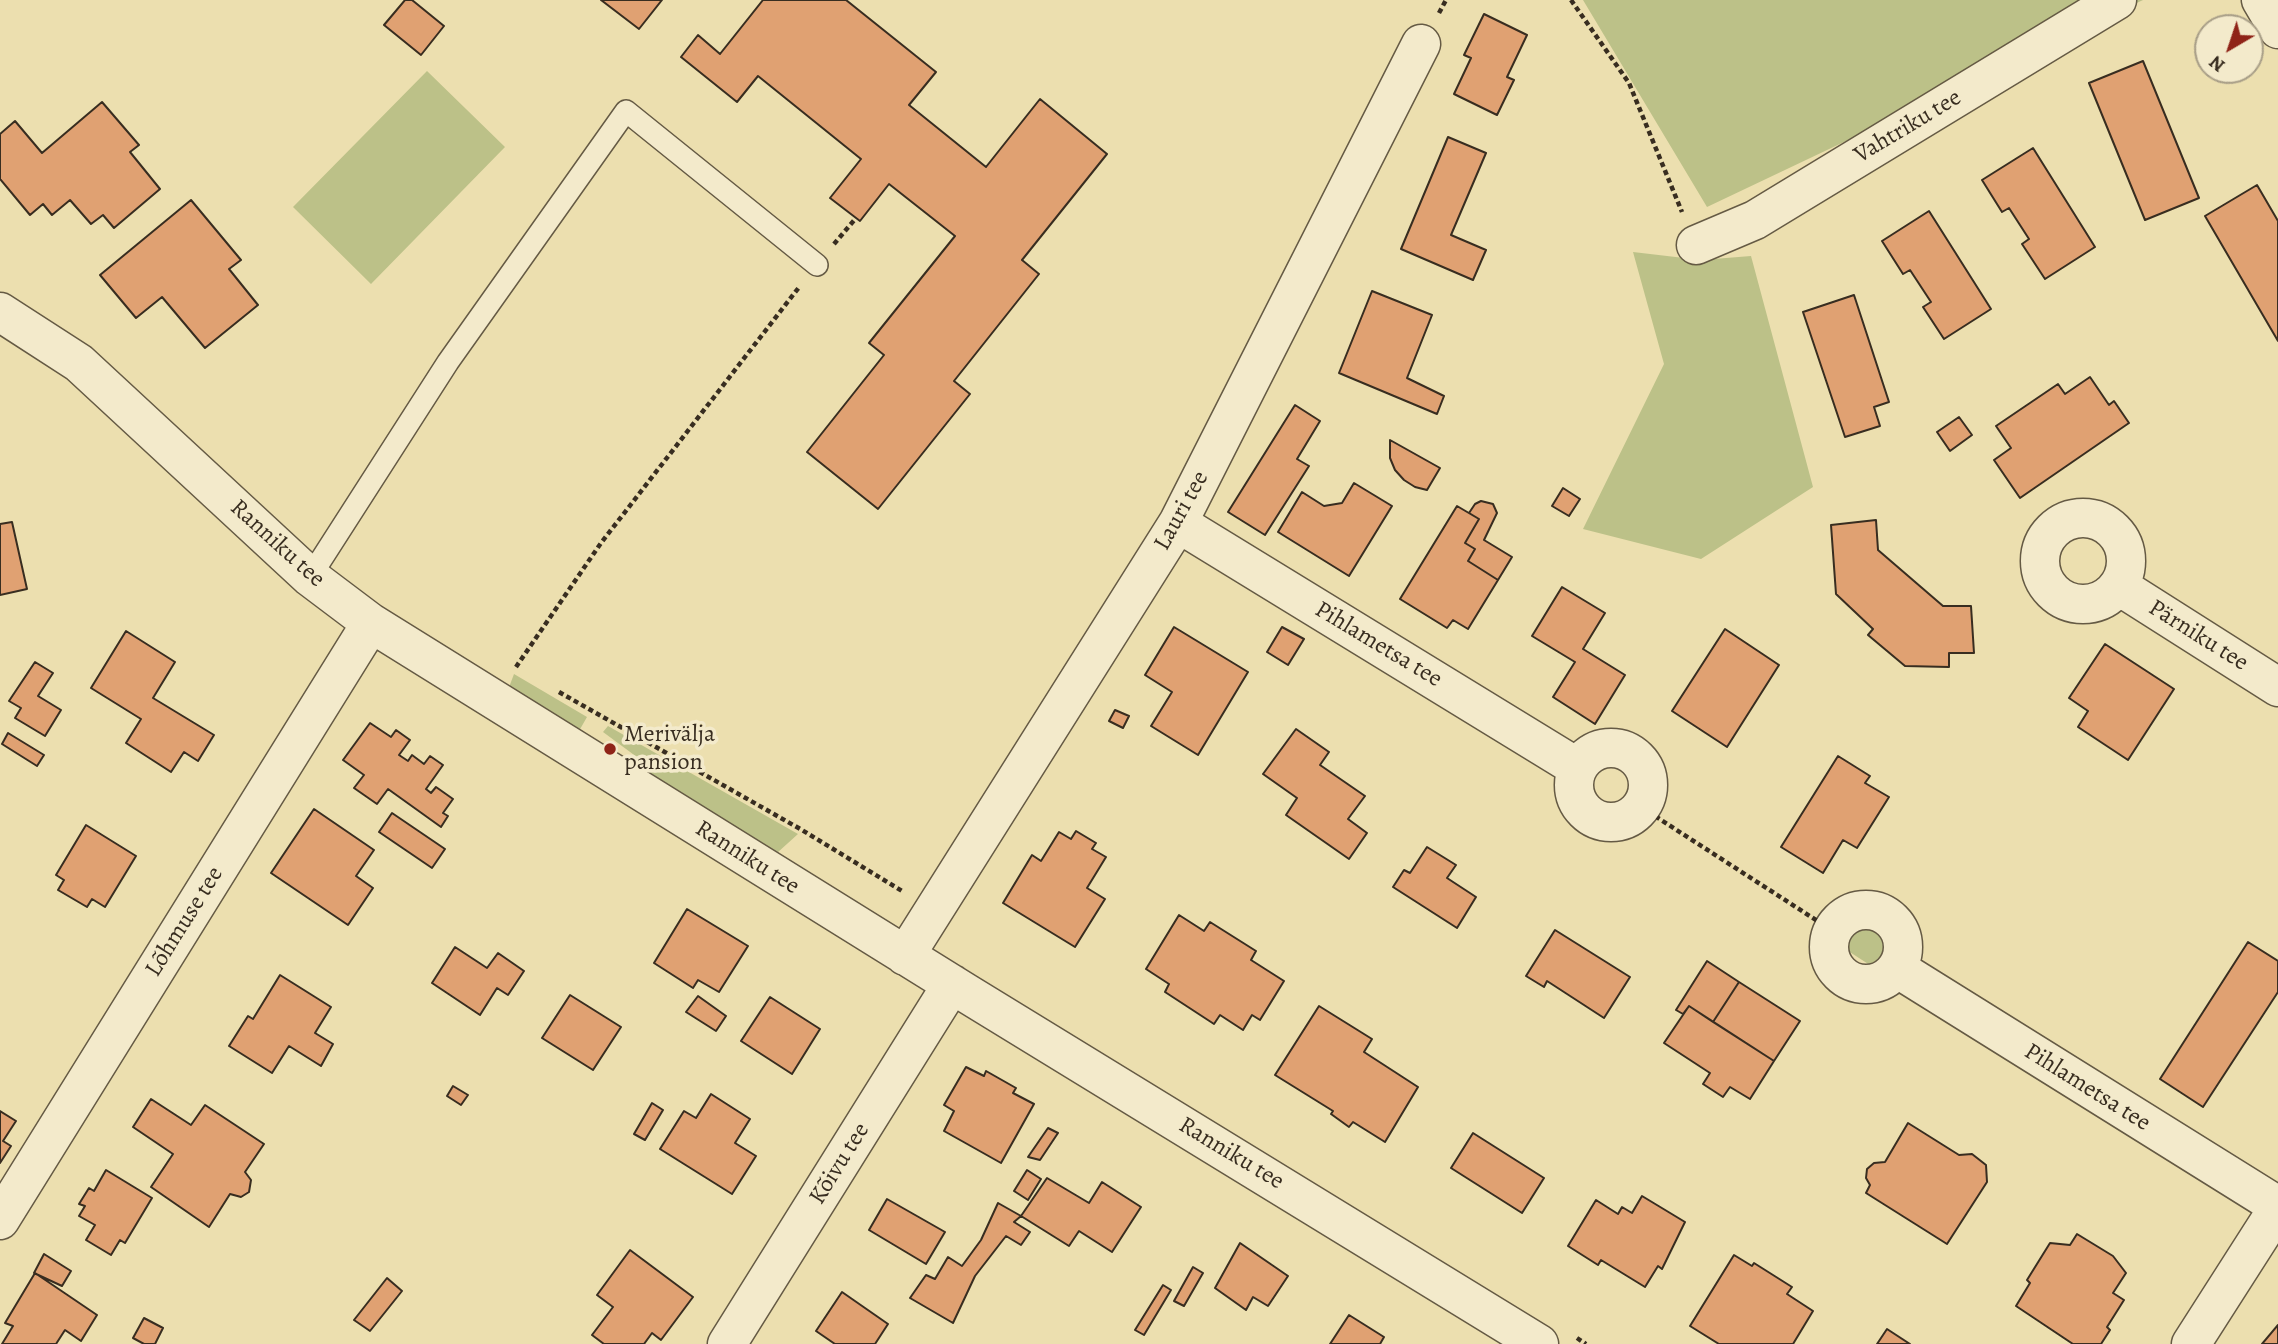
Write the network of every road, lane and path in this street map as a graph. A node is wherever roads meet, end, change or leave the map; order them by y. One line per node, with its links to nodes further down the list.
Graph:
1 (1571, 0): 7 (path)
2 (2117, 0): 7 (street, Vahtriku tee)
3 (2262, 0): 4 (street)
4 (2278, 29)
5 (1421, 44): 10 (street, Lauri tee)
6 (856, 218): 8 (path)
7 (1696, 245)
8 (817, 265): 11 (lane); 14 (path)
9 (0, 312): 11 (street, Ranniku tee)
10 (1178, 523): 17 (street, Pihlametsa tee); 19 (street, Lauri tee)
11 (310, 577): 13 (street, Ranniku tee)
12 (2119, 586): 15 (street, Pärniku tee)
13 (371, 623): 21 (street, Ranniku tee); 25 (street, Lõhmuse tee)
14 (504, 662)
15 (2278, 687)
16 (552, 688): 19 (path)
17 (1578, 768): 18 (street); 18 (street)
18 (1641, 807): 20 (path)
19 (934, 910): 21 (street, Lauri tee)
20 (1833, 931): 22 (street); 22 (street)
21 (905, 956): 23 (street, Ranniku tee)
22 (1898, 969): 24 (street, Pihlametsa tee)
23 (952, 984): 26 (street, Kõivu tee); 27 (street, Ranniku tee)
24 (2278, 1207): 28 (street)
25 (0, 1220)
26 (727, 1344)
27 (1539, 1344)
28 (2191, 1344)

